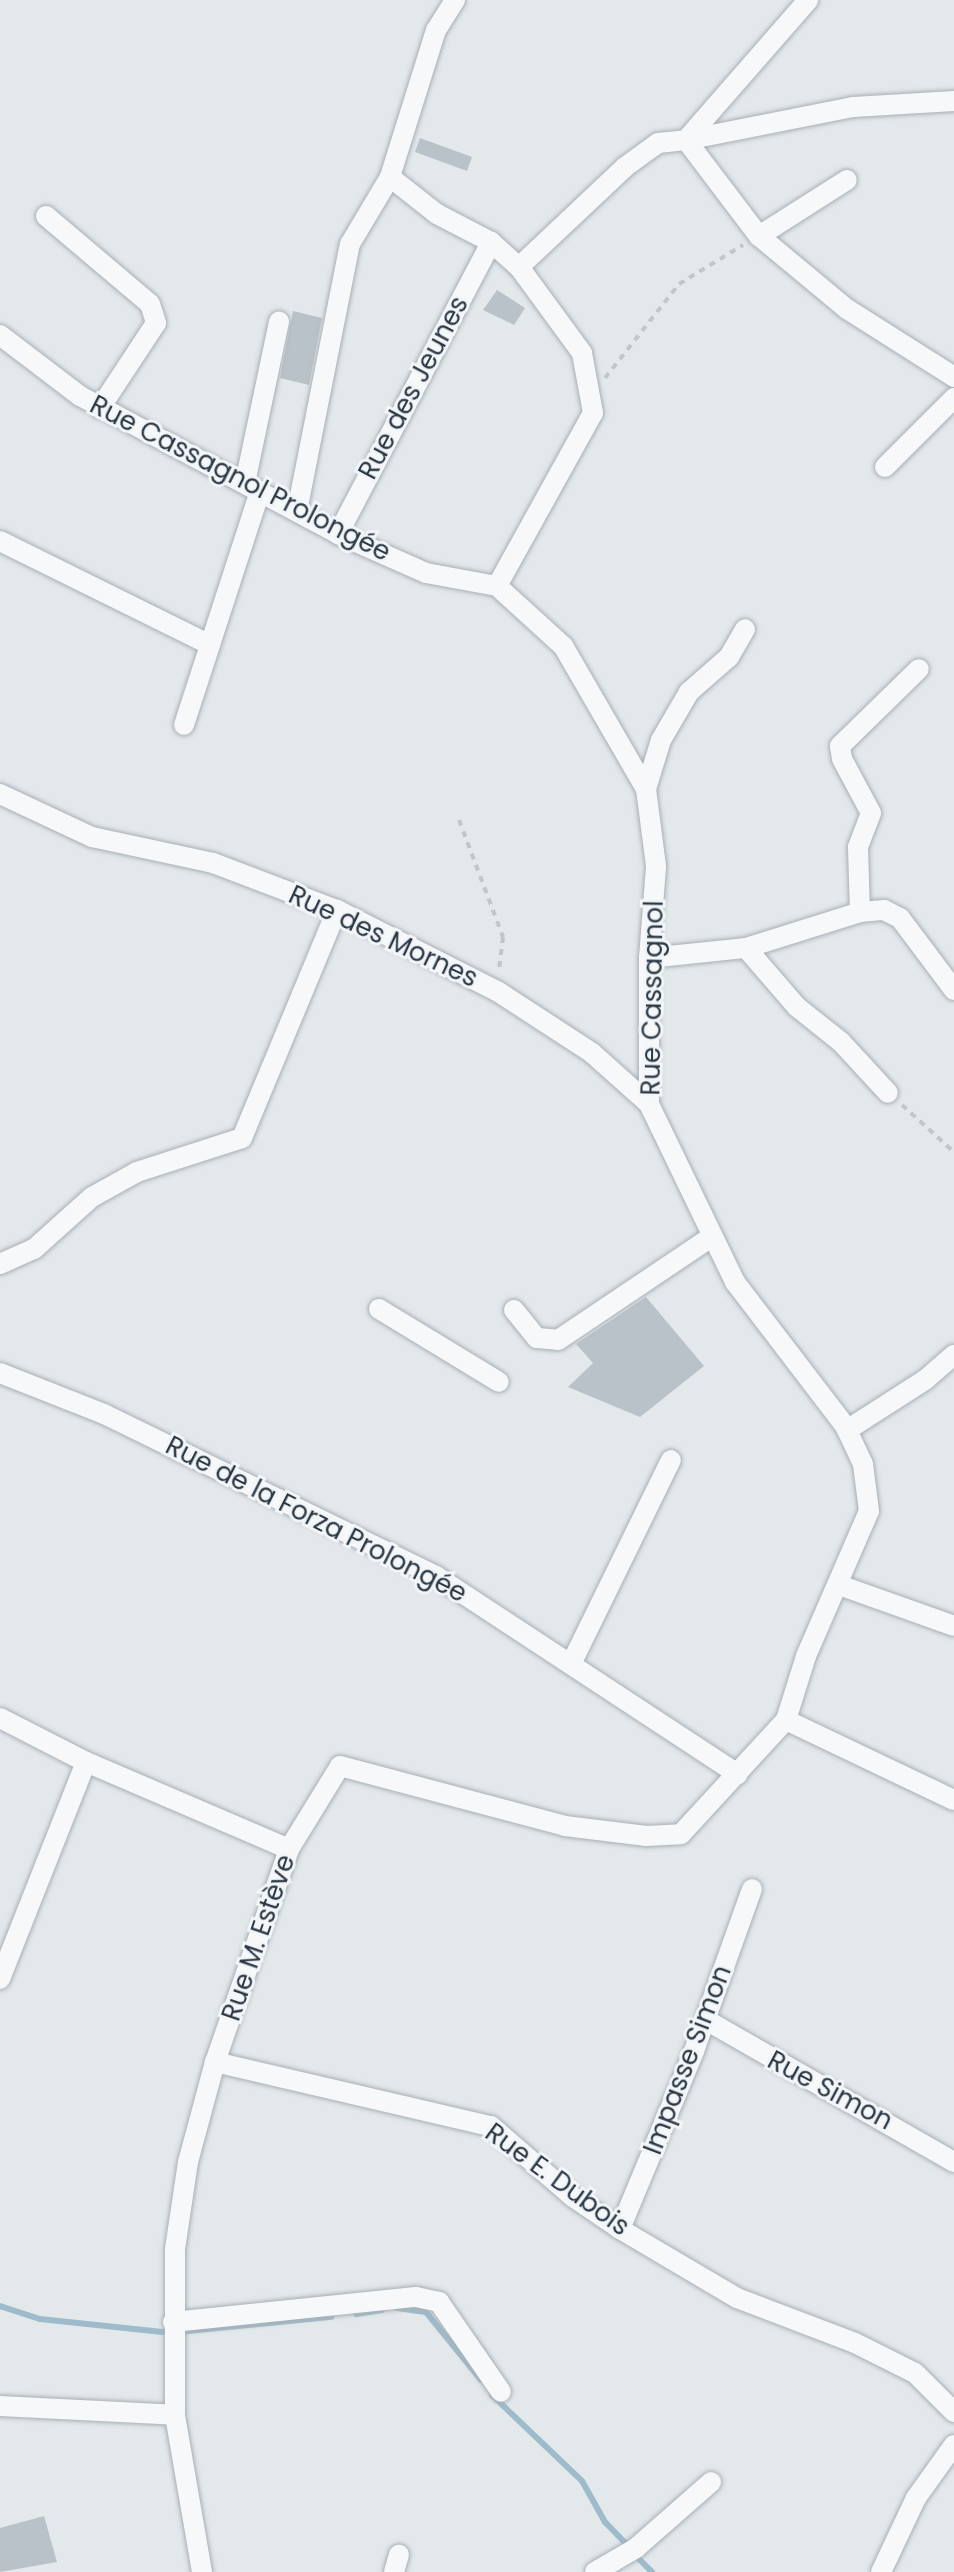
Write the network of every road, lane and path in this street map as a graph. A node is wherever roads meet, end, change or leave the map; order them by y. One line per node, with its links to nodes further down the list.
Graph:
1 (455, 0): 5 (street)
2 (808, 0): 4 (street)
3 (954, 101): 4 (street)
4 (686, 140): 8 (street); 10 (street)
5 (390, 177): 9 (street); 19 (street)
6 (847, 180): 8 (street)
7 (46, 216): 16 (street)
8 (759, 236): 13 (street); 14 (path)
9 (491, 242): 10 (street); 20 (street, Rue des Jeunes)
10 (519, 267): 14 (street)
11 (279, 322): 18 (street)
12 (0, 335): 16 (street, Rue Cassagnol Prolongée)
13 (954, 377)
14 (590, 397): 22 (street)
15 (954, 398): 17 (street)
16 (100, 408): 18 (street, Rue Cassagnol Prolongée)
17 (885, 467)
18 (252, 487): 19 (street, Rue Cassagnol Prolongée); 24 (street)
19 (297, 511): 20 (street, Rue Cassagnol Prolongée)
20 (338, 534): 22 (street, Rue Cassagnol Prolongée)
21 (0, 541): 24 (street)
22 (497, 586): 27 (street, Rue Cassagnol)
23 (745, 629): 27 (street)
24 (210, 645): 26 (street)
25 (919, 669): 31 (street)
26 (184, 725)
27 (646, 789): 33 (street, Rue Cassagnol)
28 (0, 794): 30 (street, Rue des Mornes)
29 (459, 820): 35 (path)
30 (337, 910): 35 (street, Rue des Mornes); 40 (street)
31 (860, 912): 32 (street); 34 (street)
32 (746, 948): 33 (street); 36 (street)
33 (649, 958): 37 (street, Rue Cassagnol)
34 (954, 990)
35 (497, 991): 37 (street, Rue des Mornes)
36 (888, 1093): 38 (path)
37 (649, 1104): 39 (street, Rue Cassagnol)
38 (954, 1152)
39 (710, 1238): 42 (street); 46 (street, Rue Cassagnol)
40 (0, 1264)
41 (379, 1309): 45 (street)
42 (514, 1310)
43 (954, 1355): 46 (street)
44 (0, 1373): 50 (street, Rue de la Forza Prolongée)
45 (499, 1382)
46 (847, 1430): 48 (street, Rue Cassagnol)
47 (671, 1460): 50 (street)
48 (839, 1585): 49 (street); 52 (street, Rue Cassagnol)
49 (954, 1626)
50 (571, 1664): 54 (street, Rue de la Forza Prolongée)
51 (0, 1718): 53 (street)
52 (786, 1720): 54 (street, Rue M. Estève); 55 (street)
53 (86, 1762): 56 (street); 58 (street)
54 (738, 1774): 56 (street, Rue M. Estève)
55 (954, 1800)
56 (289, 1849): 60 (street, Rue M. Estève)
57 (752, 1889): 59 (street, Impasse Simon)
58 (0, 1979)
59 (706, 2020): 61 (street, Rue Simon); 62 (street, Impasse Simon)
60 (215, 2062): 62 (street, Rue E. Dubois); 63 (street, Rue M. Estève)
61 (954, 2162)
62 (620, 2229): 66 (street, Rue E. Dubois)
63 (173, 2322): 64 (street); 67 (street, Rue M. Estève)
64 (501, 2392)
65 (0, 2406): 67 (street)
66 (954, 2412)
67 (175, 2415): 70 (street, Rue M. Estève)
68 (954, 2445): 72 (street)
69 (711, 2482): 71 (street)
70 (202, 2572)
71 (595, 2572)
72 (881, 2572)

